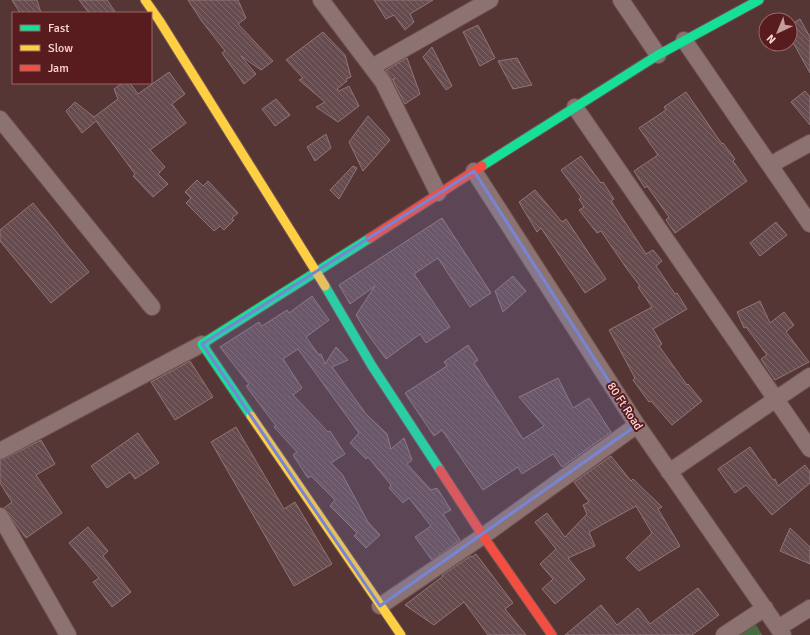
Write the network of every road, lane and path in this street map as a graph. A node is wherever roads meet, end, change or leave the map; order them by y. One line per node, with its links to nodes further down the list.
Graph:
1 (145, 0): 6 (street)
2 (321, 0): 10 (street)
3 (490, 0): 10 (street)
4 (621, 0): 9 (street)
5 (759, 0): 8 (street)
6 (150, 12)
7 (155, 22): 18 (street)
8 (684, 40): 9 (street); 14 (street)
9 (658, 55): 11 (street)
10 (372, 67): 16 (street)
11 (575, 107): 15 (street); 22 (street)
12 (0, 119): 19 (street)
13 (810, 143): 14 (street)
14 (770, 165): 17 (street)
15 (474, 171): 16 (street); 23 (street, 80 Ft Road)
16 (438, 194): 18 (street)
17 (810, 224)
18 (316, 271): 20 (street); 28 (street)
19 (152, 307)
20 (202, 344): 25 (street); 29 (street)
21 (810, 376): 22 (street)
22 (777, 398): 24 (street); 26 (street)
23 (637, 426): 26 (street, 80 Ft Road); 28 (street)
24 (810, 449)
25 (0, 451)
26 (669, 472): 30 (street, 80 Ft Road)
27 (0, 516): 33 (street)
28 (483, 536): 29 (street); 35 (street)
29 (380, 606): 34 (street)
30 (765, 608): 32 (street, 80 Ft Road); 36 (street)
31 (810, 608): 32 (street)
32 (781, 632)
33 (68, 635)
34 (401, 635)
35 (552, 635)
36 (724, 635)

